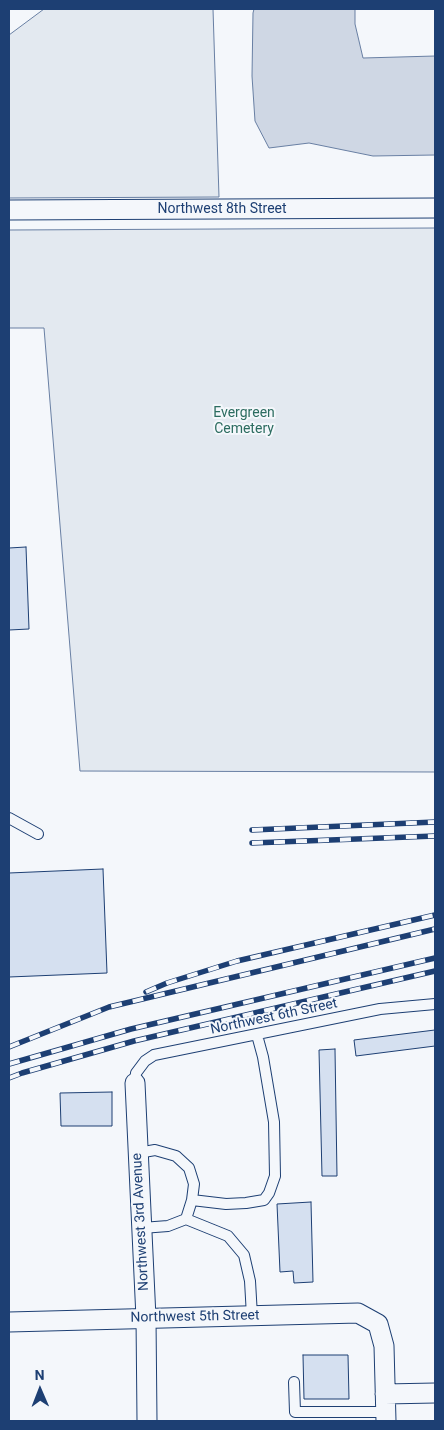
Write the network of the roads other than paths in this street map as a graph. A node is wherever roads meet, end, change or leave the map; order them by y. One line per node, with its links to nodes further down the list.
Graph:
1 (435, 208): 2 (street, Northwest 8th Street)
2 (9, 210)
3 (9, 818): 4 (lane)
4 (38, 834)
5 (435, 1004): 6 (lane, Northwest 6th Street)
6 (257, 1034): 7 (lane, Northwest 6th Street); 9 (lane)
7 (134, 1083): 8 (street, Northwest 3rd Avenue)
8 (138, 1152): 9 (lane); 11 (street, Northwest 3rd Avenue)
9 (192, 1200): 10 (lane)
10 (186, 1219): 11 (lane); 12 (lane)
11 (142, 1228): 13 (street, Northwest 3rd Avenue)
12 (252, 1316): 13 (street, Northwest 5th Street); 17 (street, Northwest 5th Street)
13 (146, 1318): 14 (street, Northwest 5th Street); 18 (street, Northwest 3rd Avenue)
14 (9, 1322)
15 (294, 1382): 17 (lane)
16 (435, 1394): 17 (street)
17 (386, 1409)
18 (147, 1421)

